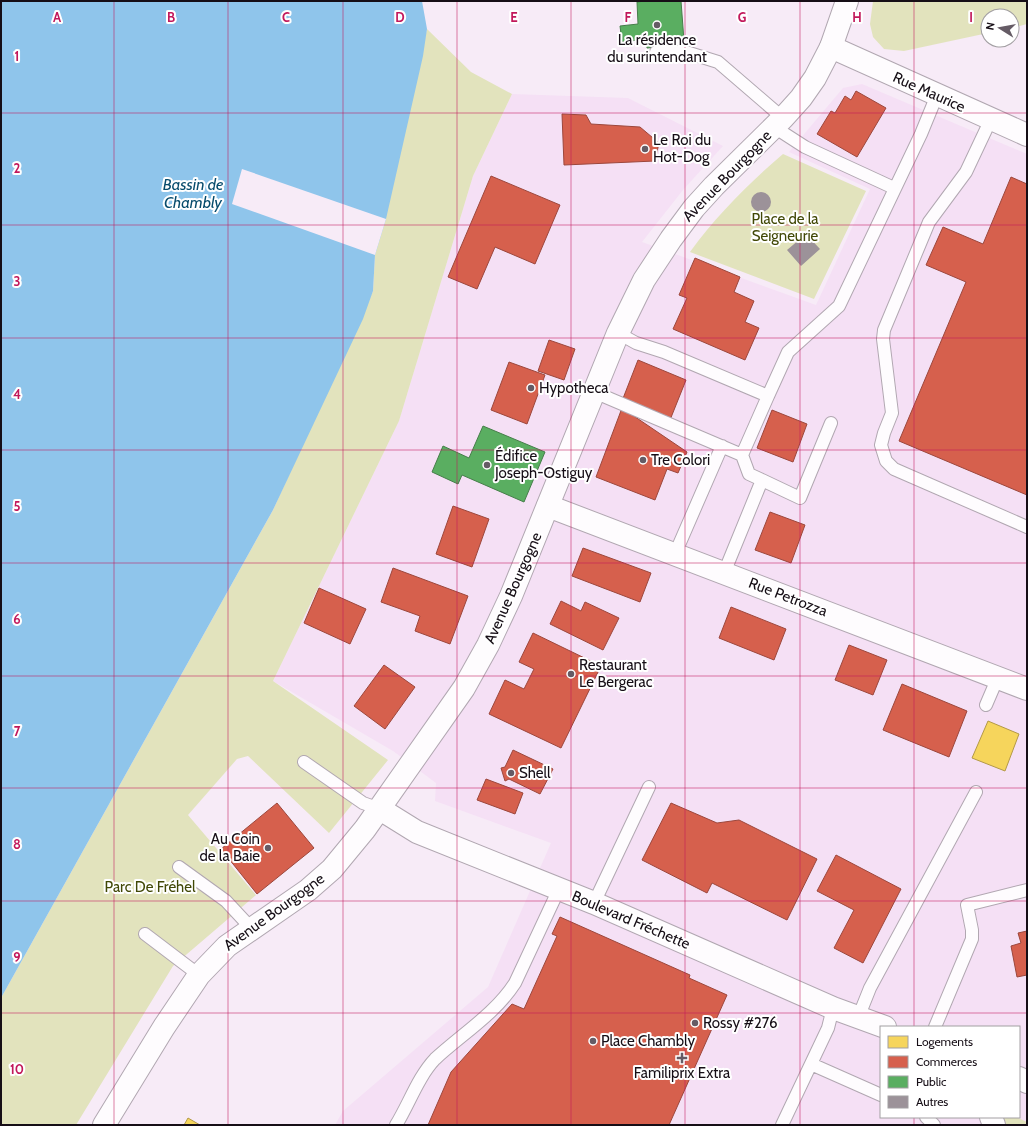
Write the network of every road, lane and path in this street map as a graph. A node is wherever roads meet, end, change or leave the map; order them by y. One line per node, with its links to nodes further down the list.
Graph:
1 (847, 1): 2 (street, Avenue Bourgogne)
2 (831, 47): 4 (street, Rue Maurice); 6 (street, Avenue Bourgogne)
3 (656, 52): 6 (lane)
4 (937, 95): 5 (street, Rue Maurice); 8 (lane)
5 (991, 119): 7 (street, Rue Maurice); 17 (lane)
6 (779, 123): 8 (lane); 9 (street, Avenue Bourgogne)
7 (1027, 135)
8 (894, 188): 11 (lane)
9 (618, 333): 10 (street, Avenue Bourgogne); 11 (lane)
10 (594, 392): 13 (lane); 16 (street, Avenue Bourgogne)
11 (768, 396): 14 (lane)
12 (831, 423): 15 (lane)
13 (722, 446): 14 (lane); 18 (lane)
14 (742, 455): 15 (lane)
15 (762, 480): 19 (lane)
16 (548, 506): 18 (street, Rue Petrozza); 26 (street, Avenue Bourgogne)
17 (1027, 527)
18 (675, 554): 19 (street, Rue Petrozza)
19 (724, 573): 20 (street, Rue Petrozza)
20 (998, 677): 21 (street, Rue Petrozza); 22 (lane)
21 (1027, 688)
22 (986, 705)
23 (304, 762): 26 (lane)
24 (649, 787): 30 (lane)
25 (976, 792): 35 (lane)
26 (380, 808): 28 (street, Boulevard Fréchette); 31 (street, Avenue Bourgogne)
27 (179, 867): 31 (lane)
28 (559, 889): 30 (street, Boulevard Fréchette); 41 (lane)
29 (1027, 890): 37 (lane)
30 (594, 903): 34 (street, Boulevard Fréchette)
31 (252, 929): 33 (street, Avenue Bourgogne)
32 (145, 934): 33 (lane)
33 (199, 975): 40 (street, Avenue Bourgogne)
34 (833, 1008): 35 (street, Boulevard Fréchette); 38 (lane)
35 (858, 1018): 36 (street, Boulevard Fréchette)
36 (882, 1026)
37 (935, 1026)
38 (811, 1064): 39 (lane); 42 (lane)
39 (880, 1095)
40 (104, 1125)
41 (396, 1125)
42 (782, 1125)

